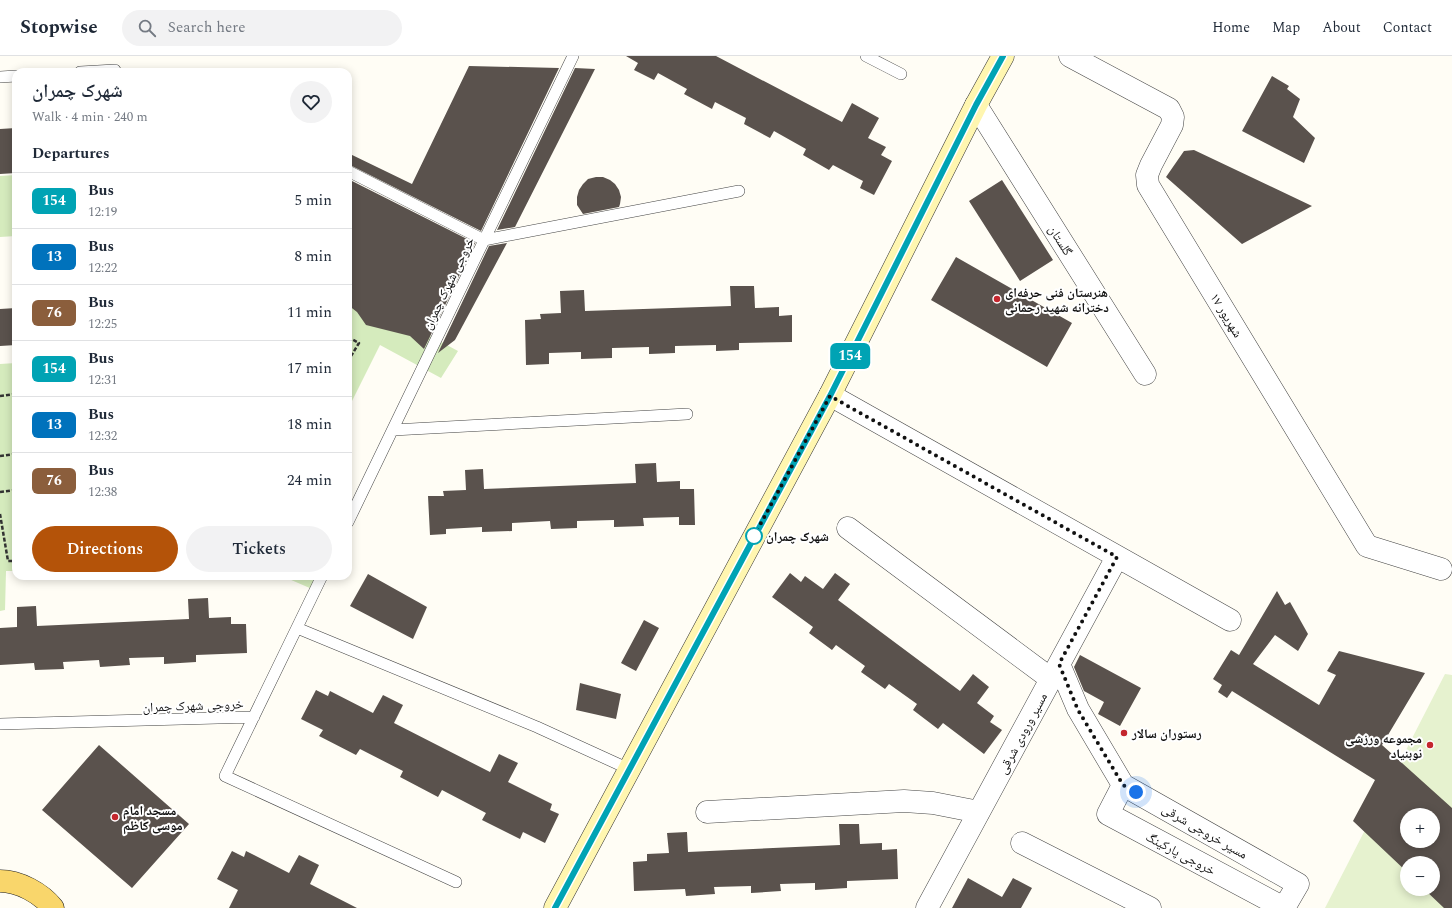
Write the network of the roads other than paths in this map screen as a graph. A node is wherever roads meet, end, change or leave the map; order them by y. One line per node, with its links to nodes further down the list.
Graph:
1 (573, 56): 11 (lane, خروجی شهرک چمران)
2 (866, 56): 5 (lane)
3 (1003, 56): 8 (main road)
4 (1070, 56): 19 (street, ۱۷ شهریور)
5 (901, 74)
6 (12, 76): 7 (lane)
7 (0, 77)
8 (976, 105): 12 (street, گلستان); 13 (main road)
9 (352, 173): 11 (lane)
10 (739, 191): 11 (lane)
11 (484, 240): 15 (lane, خروجی شهرک چمران)
12 (1145, 374)
13 (830, 396): 18 (street); 26 (main road)
14 (687, 414): 15 (lane)
15 (393, 430): 16 (lane, خروجی شهرک چمران)
16 (352, 514)
17 (848, 528): 23 (street)
18 (1117, 557): 21 (street); 23 (street, مسیر ورودی شرقی)
19 (1441, 569)
20 (320, 580): 22 (lane, خروجی شهرک چمران)
21 (1230, 620)
22 (297, 628): 24 (lane, خروجی شهرک چمران); 26 (lane)
23 (1055, 671): 27 (street, مسیر خروجی شرقی); 29 (street, مسیر ورودی شرقی)
24 (254, 717): 25 (lane, خروجی شهرک چمران); 32 (lane)
25 (0, 724)
26 (629, 769): 34 (main road)
27 (1123, 785): 37 (street, مسیر خروجی شرقی); 37 (street, خروجی پارکینگ)
28 (707, 812): 29 (street)
29 (979, 812): 35 (street, مسیر ورودی شرقی)
30 (1022, 843): 36 (street)
31 (0, 881): 33 (main road)
32 (456, 882)
33 (53, 906)
34 (555, 908)
35 (927, 908)
36 (1150, 908)
37 (1284, 908)

